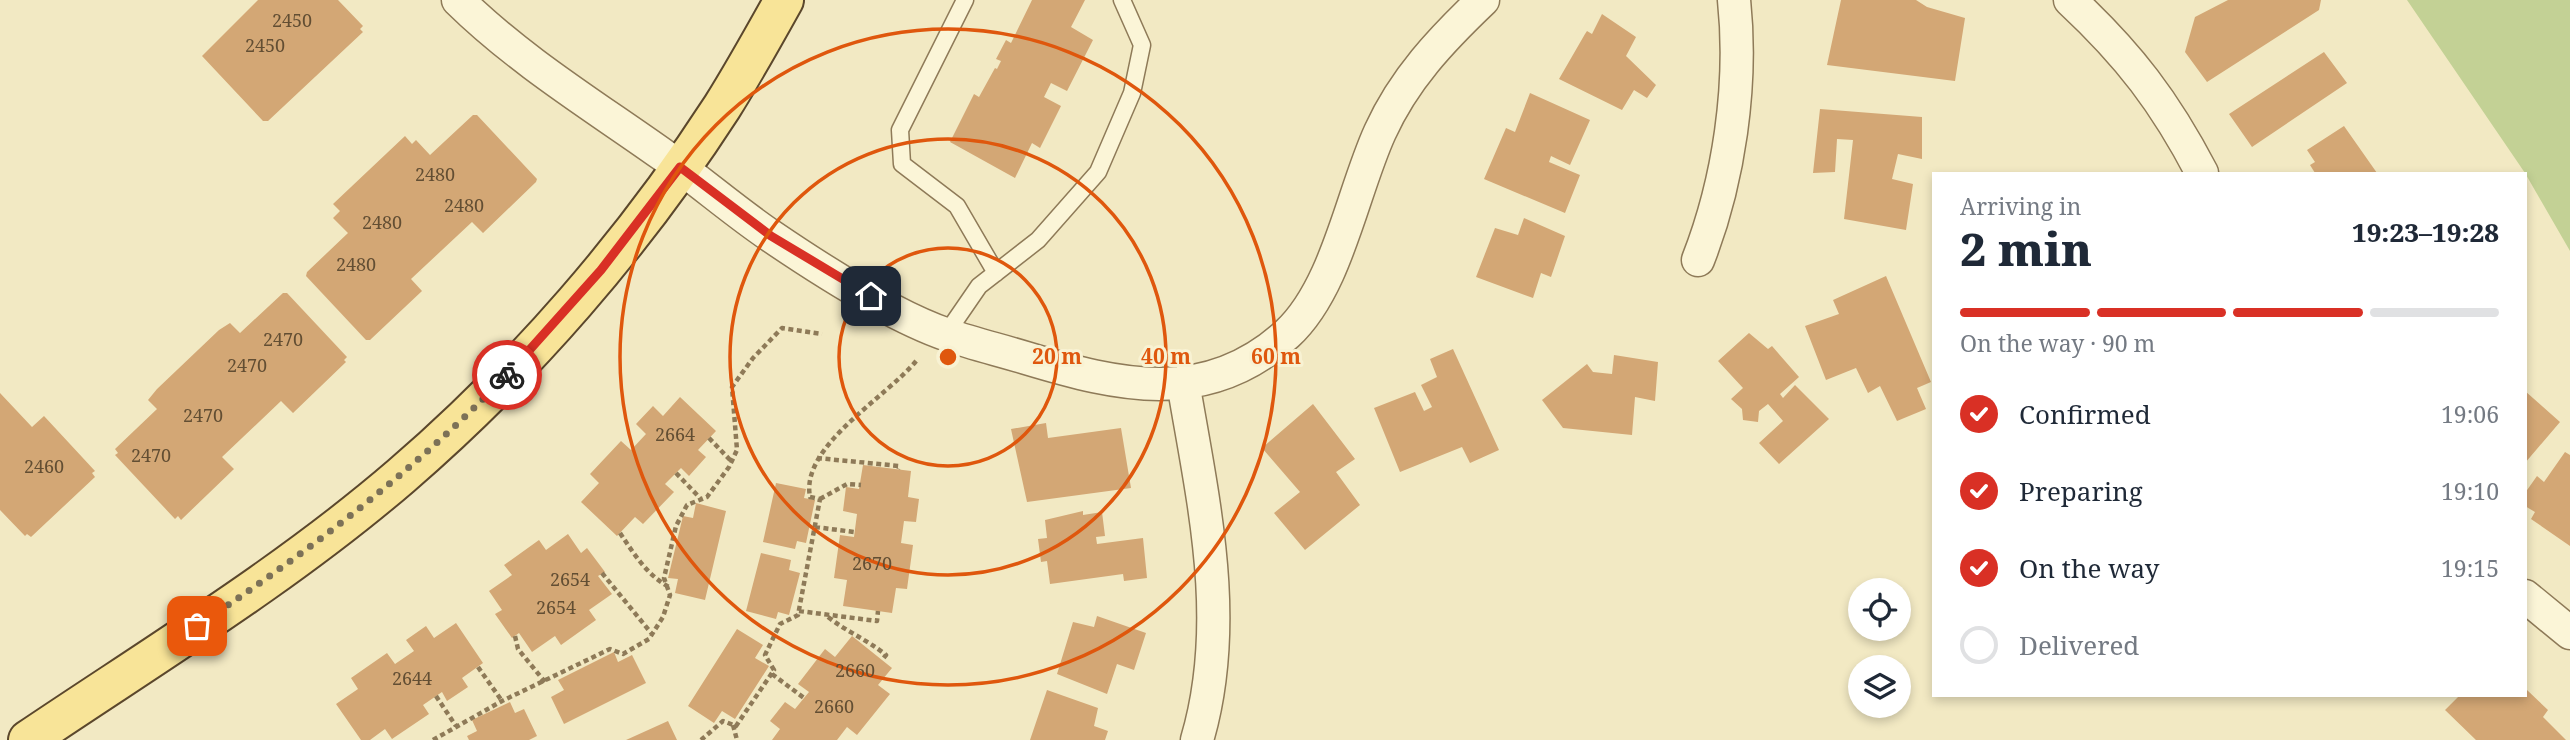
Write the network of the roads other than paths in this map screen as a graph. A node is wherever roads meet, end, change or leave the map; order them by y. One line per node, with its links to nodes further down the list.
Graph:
1 (458, 0): 8 (street)
2 (785, 0): 8 (main road)
3 (965, 0): 11 (lane)
4 (1122, 0): 11 (lane)
5 (1483, 0): 13 (street)
6 (1734, 0): 10 (street)
7 (2070, 0): 9 (street)
8 (680, 167): 12 (street); 16 (main road)
9 (2201, 172)
10 (1699, 260)
11 (996, 273): 12 (lane)
12 (946, 334): 13 (street)
13 (1183, 382): 17 (street)
14 (2527, 598): 15 (street)
15 (2570, 633)
16 (28, 740)
17 (1198, 740)

